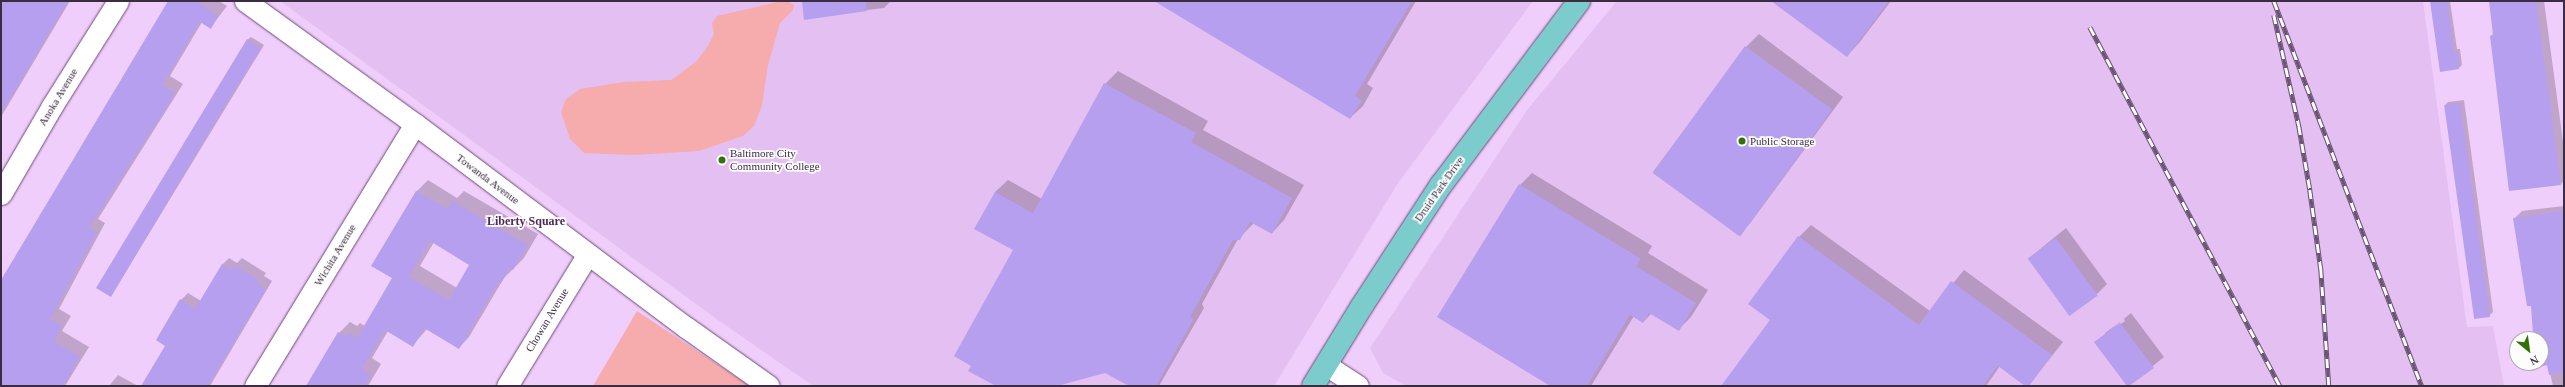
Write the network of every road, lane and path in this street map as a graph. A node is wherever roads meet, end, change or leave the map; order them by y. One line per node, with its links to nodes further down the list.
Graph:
1 (118, 1): 5 (street, Anoka Avenue)
2 (245, 1): 4 (street, Towanda Avenue)
3 (1579, 1): 7 (main road, Druid Park Drive)
4 (415, 124): 6 (street, Towanda Avenue); 8 (street, Wichita Avenue)
5 (1, 194)
6 (588, 254): 9 (street, Chowan Avenue); 10 (street, Towanda Avenue)
7 (1326, 364): 11 (main road, Druid Park Drive); 12 (street)
8 (255, 386)
9 (507, 386)
10 (769, 386)
11 (1313, 386)
12 (1358, 386)

